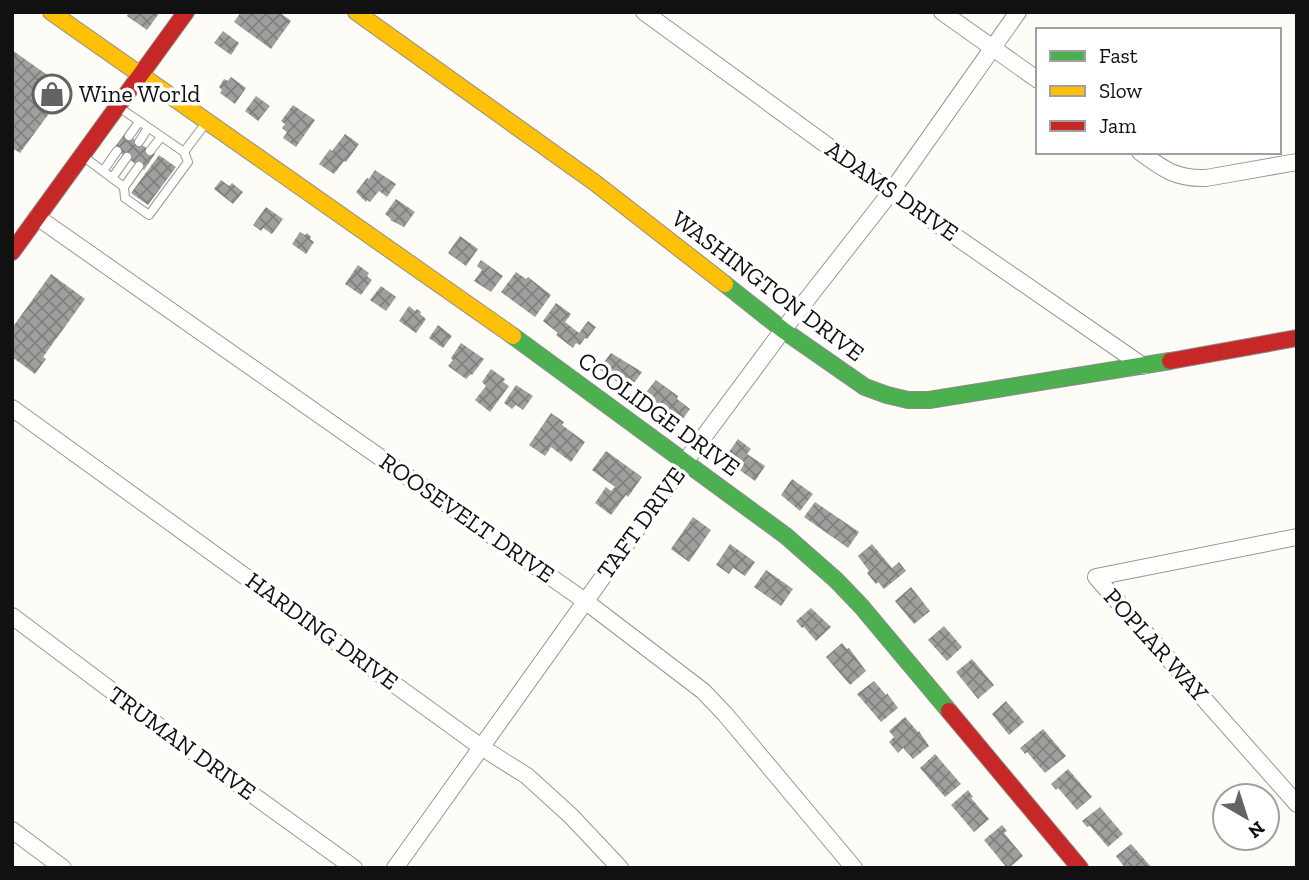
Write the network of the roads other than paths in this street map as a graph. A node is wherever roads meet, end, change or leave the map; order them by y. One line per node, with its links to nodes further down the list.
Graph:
1 (51, 12): 8 (street, COOLIDGE DRIVE)
2 (186, 12): 8 (street)
3 (356, 12): 31 (street, WASHINGTON DRIVE)
4 (645, 12): 28 (street, ADAMS DRIVE)
5 (942, 12): 7 (street)
6 (1018, 12): 7 (street, TAFT DRIVE)
7 (993, 48): 9 (street); 28 (street, TAFT DRIVE)
8 (140, 75): 10 (street); 11 (street, COOLIDGE DRIVE)
9 (1036, 79)
10 (117, 106): 12 (lane); 21 (street)
11 (207, 121): 19 (lane); 35 (street, COOLIDGE DRIVE)
12 (139, 122): 13 (lane); 14 (lane)
13 (148, 128): 15 (lane); 16 (lane)
14 (129, 136)
15 (161, 137): 18 (lane); 19 (lane)
16 (139, 142)
17 (117, 151): 25 (lane)
18 (150, 151)
19 (184, 152): 27 (lane)
20 (1143, 154): 23 (street)
21 (82, 156): 25 (lane); 29 (street)
22 (127, 157): 26 (lane)
23 (1297, 162)
24 (139, 166): 27 (lane)
25 (103, 171): 26 (lane)
26 (112, 178): 27 (lane)
27 (124, 187)
28 (891, 192): 31 (street, TAFT DRIVE); 33 (street, ADAMS DRIVE)
29 (37, 217): 30 (street); 37 (street, ROOSEVELT DRIVE)
30 (12, 252)
31 (783, 330): 33 (street, WASHINGTON DRIVE); 35 (street, TAFT DRIVE)
32 (1297, 338): 33 (street, WASHINGTON DRIVE)
33 (1143, 366)
34 (12, 408): 39 (street, HARDING DRIVE)
35 (685, 462): 37 (street, TAFT DRIVE); 47 (street, COOLIDGE DRIVE)
36 (1297, 537): 40 (street, POPLAR WAY)
37 (585, 601): 39 (street, TAFT DRIVE); 46 (street, ROOSEVELT DRIVE)
38 (12, 616): 43 (street, TRUMAN DRIVE)
39 (481, 747): 44 (street, TAFT DRIVE); 45 (street, HARDING DRIVE)
40 (1297, 804)
41 (12, 830): 42 (street)
42 (63, 868)
43 (354, 868)
44 (395, 868)
45 (620, 868)
46 (854, 868)
47 (1080, 868)

